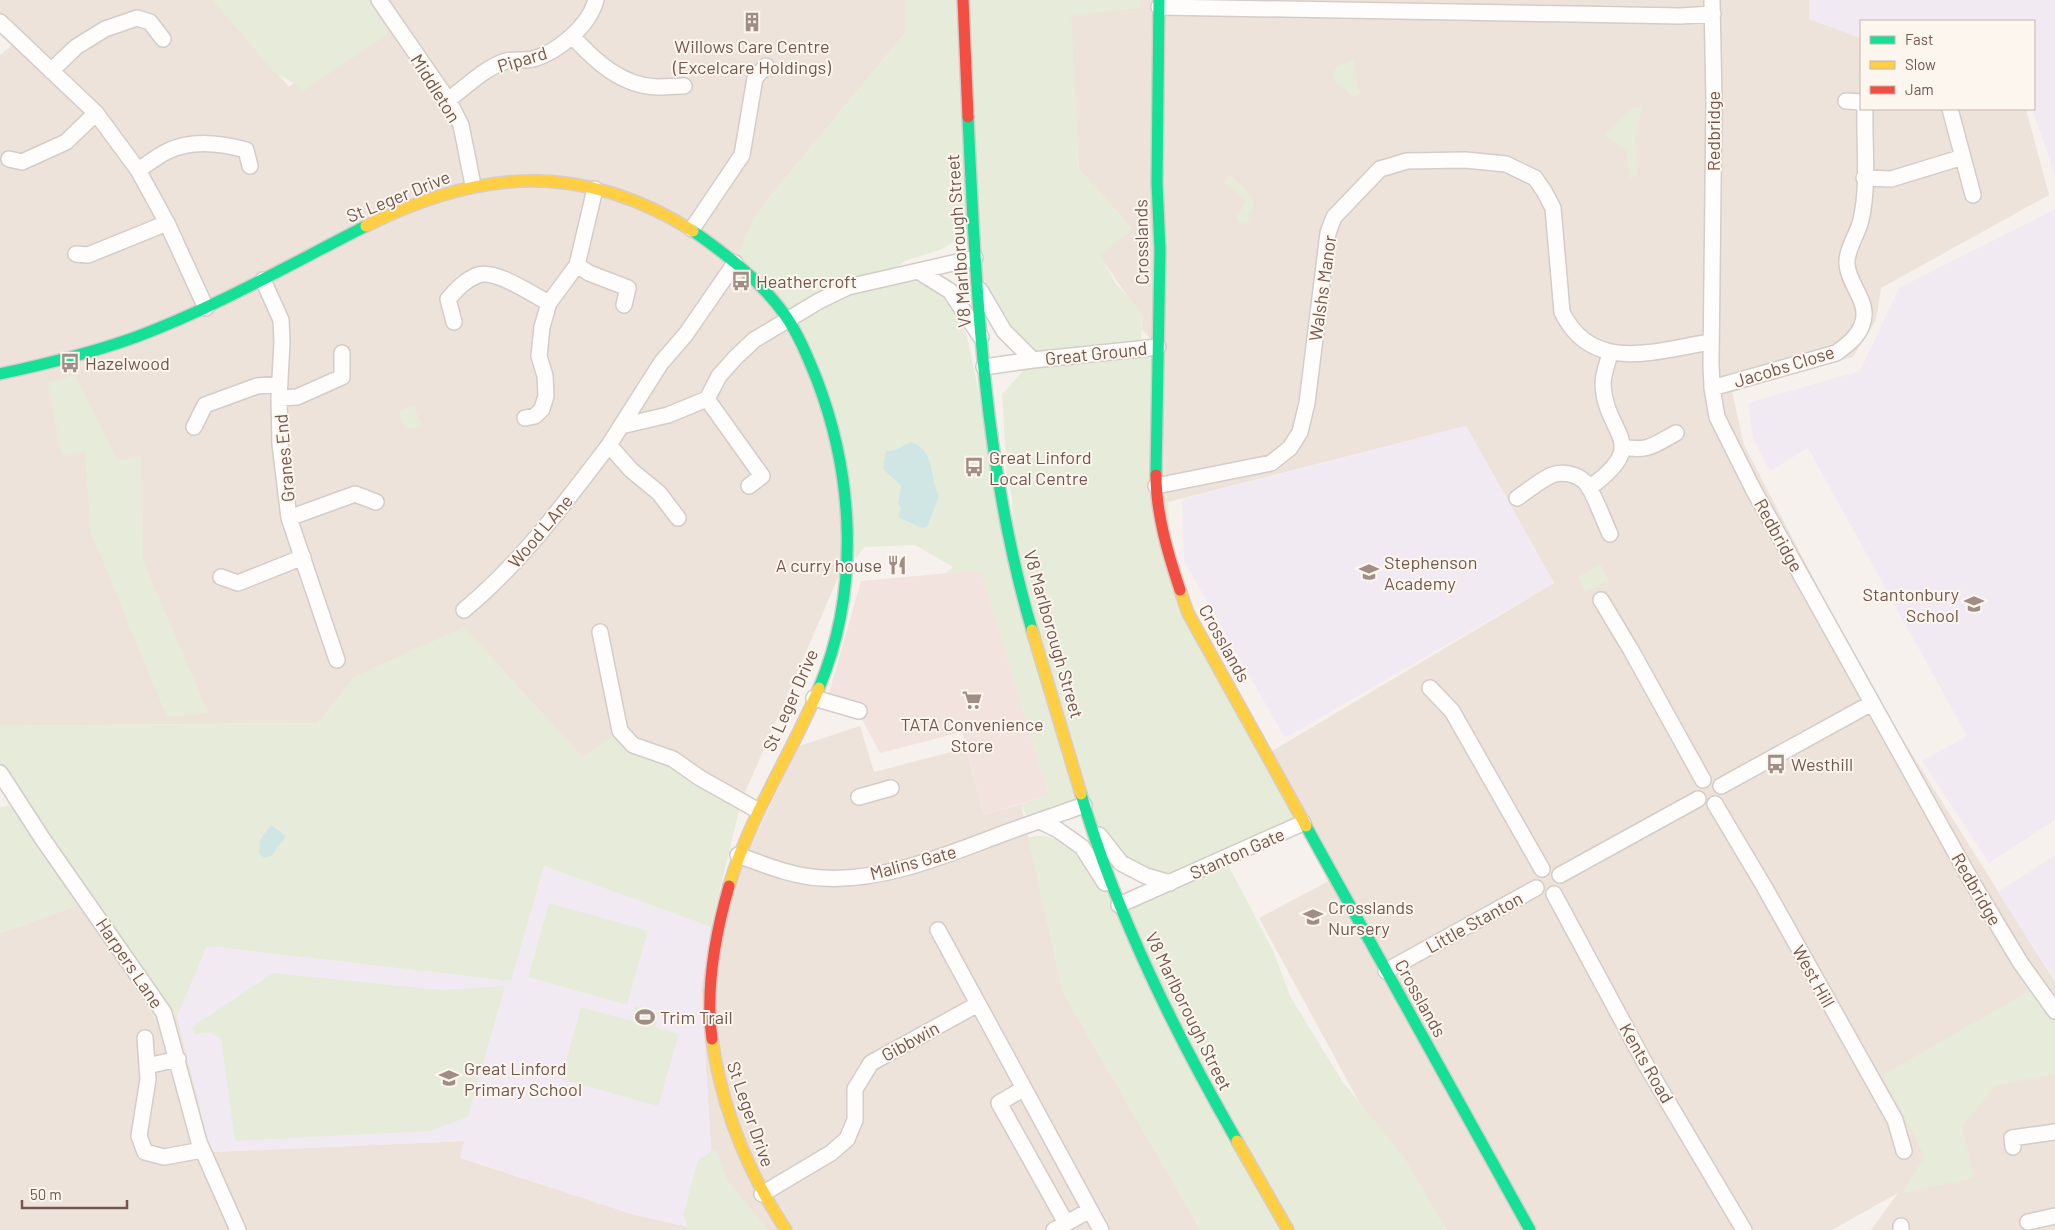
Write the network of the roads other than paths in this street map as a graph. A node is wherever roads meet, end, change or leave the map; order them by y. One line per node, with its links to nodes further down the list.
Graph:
1 (379, 0): 13 (street, Middleton)
2 (596, 0): 8 (street, Pipard)
3 (963, 0): 30 (street, V8 Marlborough Street)
4 (1159, 3): 5 (street); 43 (street, Crosslands)
5 (1434, 6): 6 (street)
6 (1712, 7): 42 (street, Redbridge)
7 (0, 22): 11 (street)
8 (572, 36): 12 (street); 13 (street, Pipard)
9 (163, 39): 11 (street)
10 (766, 66): 28 (street)
11 (51, 70): 18 (street)
12 (684, 86)
13 (448, 100): 24 (street, Middleton)
14 (1846, 101): 15 (street)
15 (1860, 102)
16 (1864, 110): 23 (street, Jacobs Close)
17 (1950, 110): 19 (street)
18 (96, 113): 20 (street); 22 (street)
19 (1963, 157): 23 (street); 26 (street)
20 (9, 159)
21 (250, 166): 22 (street)
22 (138, 170): 27 (street)
23 (1864, 178): 49 (street, Jacobs Close)
24 (473, 185): 25 (street, St Leger Drive); 34 (street, St Leger Drive)
25 (595, 189): 28 (street, St Leger Drive); 32 (street)
26 (1973, 195)
27 (167, 223): 29 (street); 38 (street)
28 (692, 229): 31 (street, St Leger Drive)
29 (76, 254)
30 (976, 258): 33 (street); 35 (street, V8 Marlborough Street)
31 (736, 263): 39 (street, St Leger Drive); 53 (street, Wood LAne)
32 (577, 264): 36 (street); 37 (street)
33 (918, 271): 39 (street); 41 (street)
34 (263, 280): 38 (street, St Leger Drive); 50 (street, Granes End)
35 (978, 287): 41 (street, V8 Marlborough Street); 46 (street, Great Ground)
36 (549, 303): 40 (street); 52 (street)
37 (624, 305)
38 (206, 308): 48 (street, St Leger Drive)
39 (788, 319): 51 (street); 73 (street, St Leger Drive)
40 (454, 322)
41 (982, 338): 47 (street, V8 Marlborough Street)
42 (1711, 342): 45 (street, Walshs Manor); 49 (street, Redbridge)
43 (1158, 347): 46 (street, Great Ground); 59 (street, Crosslands)
44 (342, 353): 50 (street, Granes End)
45 (1610, 353): 57 (street); 59 (street, Walshs Manor)
46 (1033, 360): 47 (street, Great Ground)
47 (984, 367): 83 (street, V8 Marlborough Street)
48 (0, 374)
49 (1712, 388): 74 (street, Redbridge)
50 (280, 391): 54 (street, Granes End); 63 (street, Granes End)
51 (707, 399): 53 (street); 58 (street)
52 (525, 418)
53 (621, 426): 56 (street, Wood LAne)
54 (194, 427)
55 (1676, 434): 57 (street)
56 (609, 446): 64 (street); 69 (street, Wood LAne)
57 (1622, 447): 60 (street)
58 (749, 486)
59 (1156, 486): 86 (street, Crosslands)
60 (1589, 488): 61 (street); 65 (street)
61 (1517, 498)
62 (376, 502): 63 (street, Granes End)
63 (289, 518): 66 (street, Granes End)
64 (678, 518)
65 (1610, 534)
66 (303, 557): 67 (street); 71 (street, Granes End)
67 (221, 577)
68 (1601, 600): 77 (street)
69 (464, 610)
70 (600, 632): 84 (street)
71 (337, 660)
72 (1430, 688): 89 (street)
73 (814, 698): 75 (street); 84 (street, St Leger Drive)
74 (1872, 703): 78 (street); 98 (street, Redbridge)
75 (859, 711)
76 (0, 773): 100 (street, Harpers Lane)
77 (1703, 780): 78 (street); 81 (street)
78 (1722, 786): 82 (street)
79 (891, 788): 80 (street)
80 (859, 797)
81 (1698, 799): 82 (street); 90 (street)
82 (1715, 804): 106 (street, West Hill)
83 (1084, 805): 85 (street, Malins Gate); 87 (street, V8 Marlborough Street)
84 (757, 810): 88 (street, St Leger Drive)
85 (1040, 821): 88 (street, Malins Gate); 94 (street)
86 (1303, 823): 91 (street, Stanton Gate); 96 (street, Crosslands)
87 (1090, 824): 91 (street, Stanton Gate); 94 (street, V8 Marlborough Street)
88 (738, 855): 107 (street, St Leger Drive)
89 (1542, 869): 90 (street); 92 (street)
90 (1560, 874): 93 (street)
91 (1170, 883): 94 (street, Stanton Gate)
92 (1536, 888): 93 (street); 96 (street, Little Stanton)
93 (1554, 894): 117 (street, Kents Road)
94 (1118, 903): 115 (street, V8 Marlborough Street)
95 (938, 930): 97 (street)
96 (1386, 970): 116 (street, Crosslands)
97 (978, 1004): 102 (street); 107 (street, Gibbwin)
98 (2055, 1011)
99 (145, 1038): 101 (street)
100 (178, 1059): 101 (street); 105 (street, Harpers Lane)
101 (147, 1066): 105 (street)
102 (1023, 1089): 108 (street); 111 (street)
103 (2055, 1132): 104 (street)
104 (2013, 1147)
105 (202, 1150): 112 (street, Harpers Lane)
106 (1904, 1151)
107 (762, 1194): 113 (street, St Leger Drive)
108 (1090, 1210): 111 (street); 114 (street)
109 (2055, 1216): 110 (street)
110 (2028, 1222)
111 (1060, 1227)
112 (238, 1230)
113 (786, 1230)
114 (1101, 1230)
115 (1288, 1230)
116 (1530, 1230)
117 (1744, 1230)

